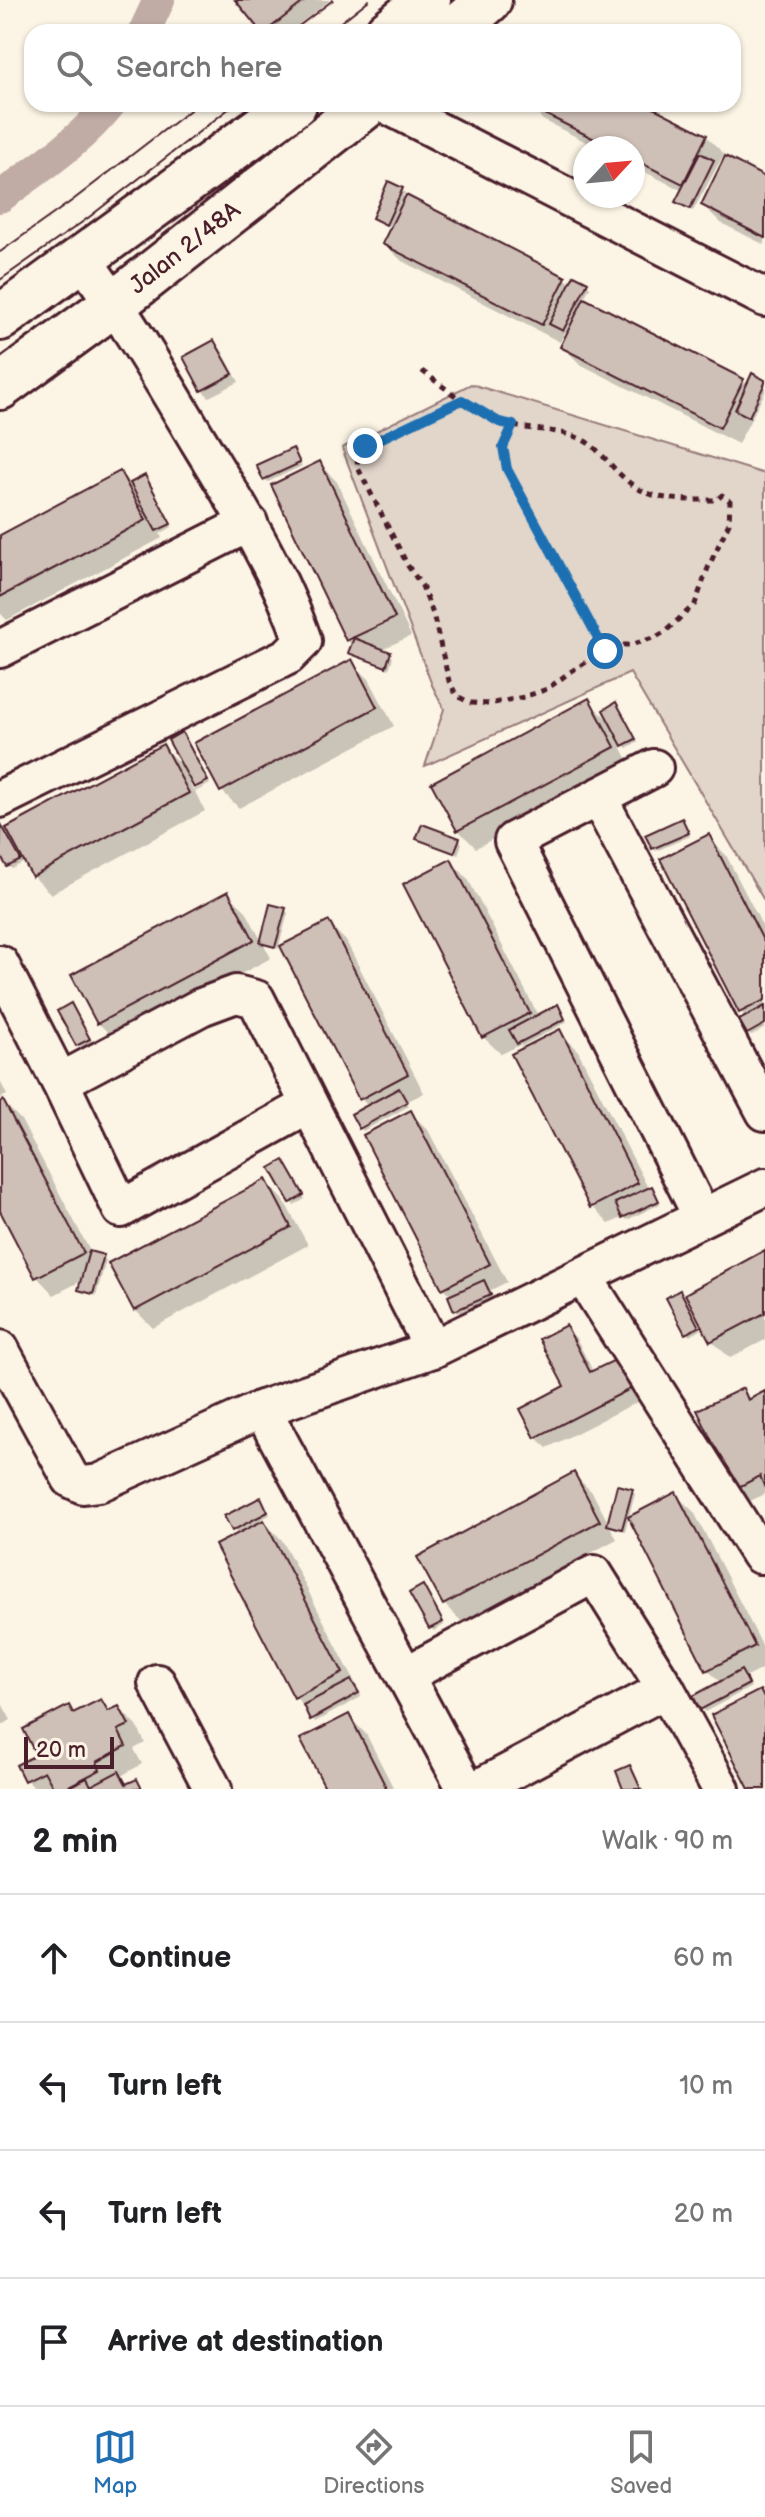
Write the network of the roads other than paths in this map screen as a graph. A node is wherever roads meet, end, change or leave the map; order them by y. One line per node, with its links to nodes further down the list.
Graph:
1 (428, 0): 3 (main road)
2 (489, 0): 4 (main road)
3 (398, 24)
4 (461, 24)
5 (283, 112): 8 (main road, Jalan 2/48A)
6 (358, 112): 10 (main road, Jalan 2/48A)
7 (401, 112): 9 (street)
8 (82, 259): 10 (street); 11 (main road, Jalan 2/48A)
9 (765, 298)
10 (115, 303): 12 (main road, Jalan 2/48A); 13 (street)
11 (0, 318)
12 (0, 387)
13 (249, 523): 14 (street); 17 (street)
14 (0, 649)
15 (654, 768): 16 (street)
16 (598, 797): 21 (street); 23 (street)
17 (0, 799)
18 (0, 964): 19 (street)
19 (60, 1082): 20 (street); 20 (street)
20 (309, 1105): 26 (street)
21 (765, 1112)
22 (765, 1187): 23 (street)
23 (702, 1217): 24 (street)
24 (583, 1276): 26 (street); 28 (street)
25 (0, 1349): 27 (street)
26 (433, 1349): 27 (street)
27 (262, 1409): 29 (street)
28 (763, 1557)
29 (406, 1675): 31 (street); 33 (street)
30 (157, 1683): 32 (street)
31 (666, 1689): 34 (street); 35 (street)
32 (213, 1789)
33 (466, 1789)
34 (477, 1789)
35 (721, 1789)

